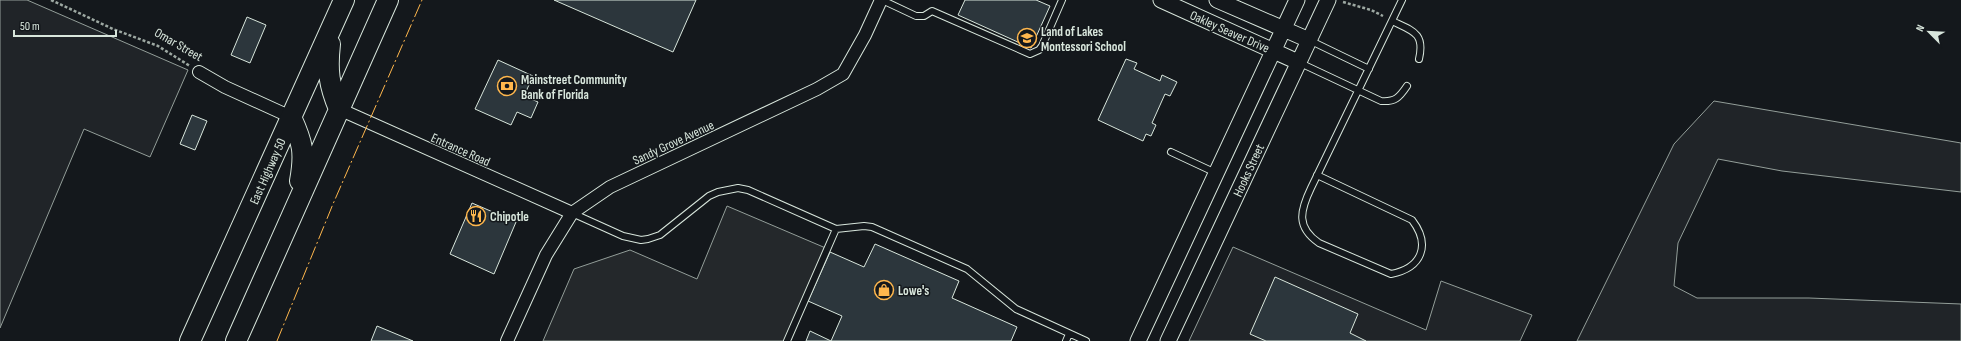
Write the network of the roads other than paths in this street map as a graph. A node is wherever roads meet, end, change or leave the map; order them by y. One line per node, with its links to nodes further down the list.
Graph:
1 (344, 0): 11 (highway, East Highway 50)
2 (388, 0): 21 (highway)
3 (881, 0): 9 (lane); 27 (street, Sandy Grove Avenue)
4 (1161, 0): 14 (street, Oakley Seaver Drive)
5 (1217, 0): 12 (street, Oakley Seaver Drive)
6 (1297, 0): 12 (street)
7 (1328, 0): 13 (street, Hooks Street)
8 (1402, 0): 10 (lane)
9 (1062, 1)
10 (1392, 21): 15 (lane); 17 (lane)
11 (332, 26): 21 (highway); 22 (highway, East Highway 50)
12 (1283, 29): 13 (street, Oakley Seaver Drive); 14 (street)
13 (1309, 40): 16 (street, Hooks Street); 17 (lane)
14 (1274, 50): 16 (street, Oakley Seaver Drive); 24 (street)
15 (1419, 59)
16 (1298, 62): 20 (lane); 37 (street, Hooks Street)
17 (1369, 69): 20 (lane)
18 (199, 72): 22 (street, Omar Street)
19 (1407, 86): 20 (lane)
20 (1358, 91): 25 (lane)
21 (339, 109): 26 (highway); 27 (street, Entrance Road)
22 (291, 117): 26 (highway); 30 (highway, East Highway 50)
23 (1170, 152): 24 (lane)
24 (1216, 173): 36 (street)
25 (1317, 175): 25 (lane)
26 (295, 209): 31 (highway)
27 (572, 214): 28 (lane); 32 (street, Sandy Grove Avenue)
28 (836, 229): 29 (lane); 33 (lane)
29 (1069, 334): 34 (lane); 35 (lane)
30 (190, 341)
31 (236, 341)
32 (508, 341)
33 (788, 341)
34 (1066, 341)
35 (1086, 341)
36 (1138, 341)
37 (1168, 341)

